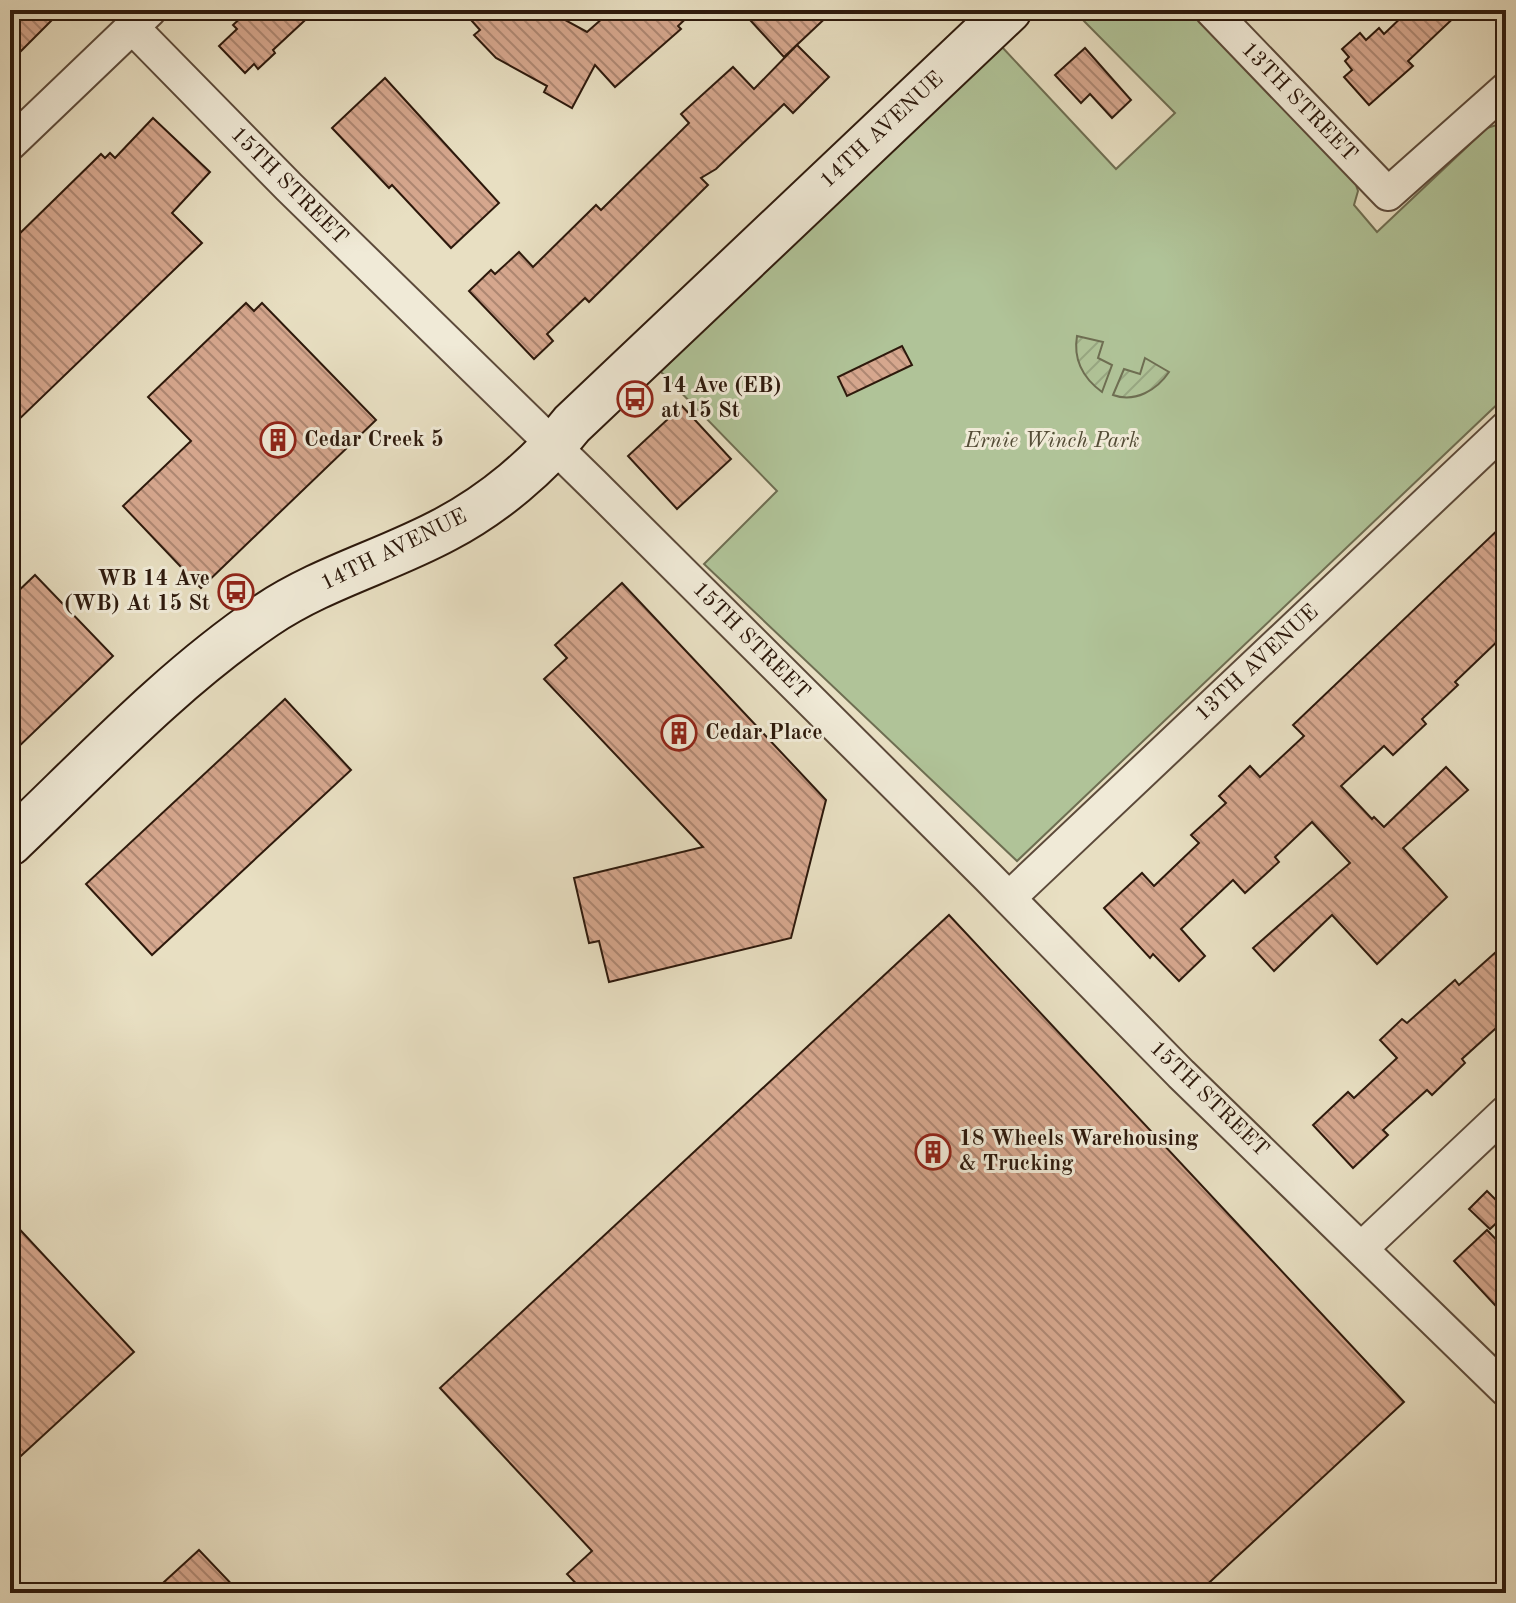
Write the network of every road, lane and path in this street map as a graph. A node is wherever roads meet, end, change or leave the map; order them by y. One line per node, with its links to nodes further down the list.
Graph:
1 (1009, 10): 7 (street, 14TH AVENUE)
2 (1211, 10): 4 (street, 13TH STREET)
3 (141, 18): 5 (street); 7 (street, 15TH STREET)
4 (1506, 89)
5 (10, 144)
6 (1506, 428): 9 (street, 13TH AVENUE)
7 (554, 447): 8 (street, 14TH AVENUE); 9 (street, 15TH STREET)
8 (10, 843)
9 (1009, 898): 11 (street, 15TH STREET)
10 (1506, 1112): 11 (street)
11 (1362, 1248): 12 (street, 15TH STREET)
12 (1506, 1390)

